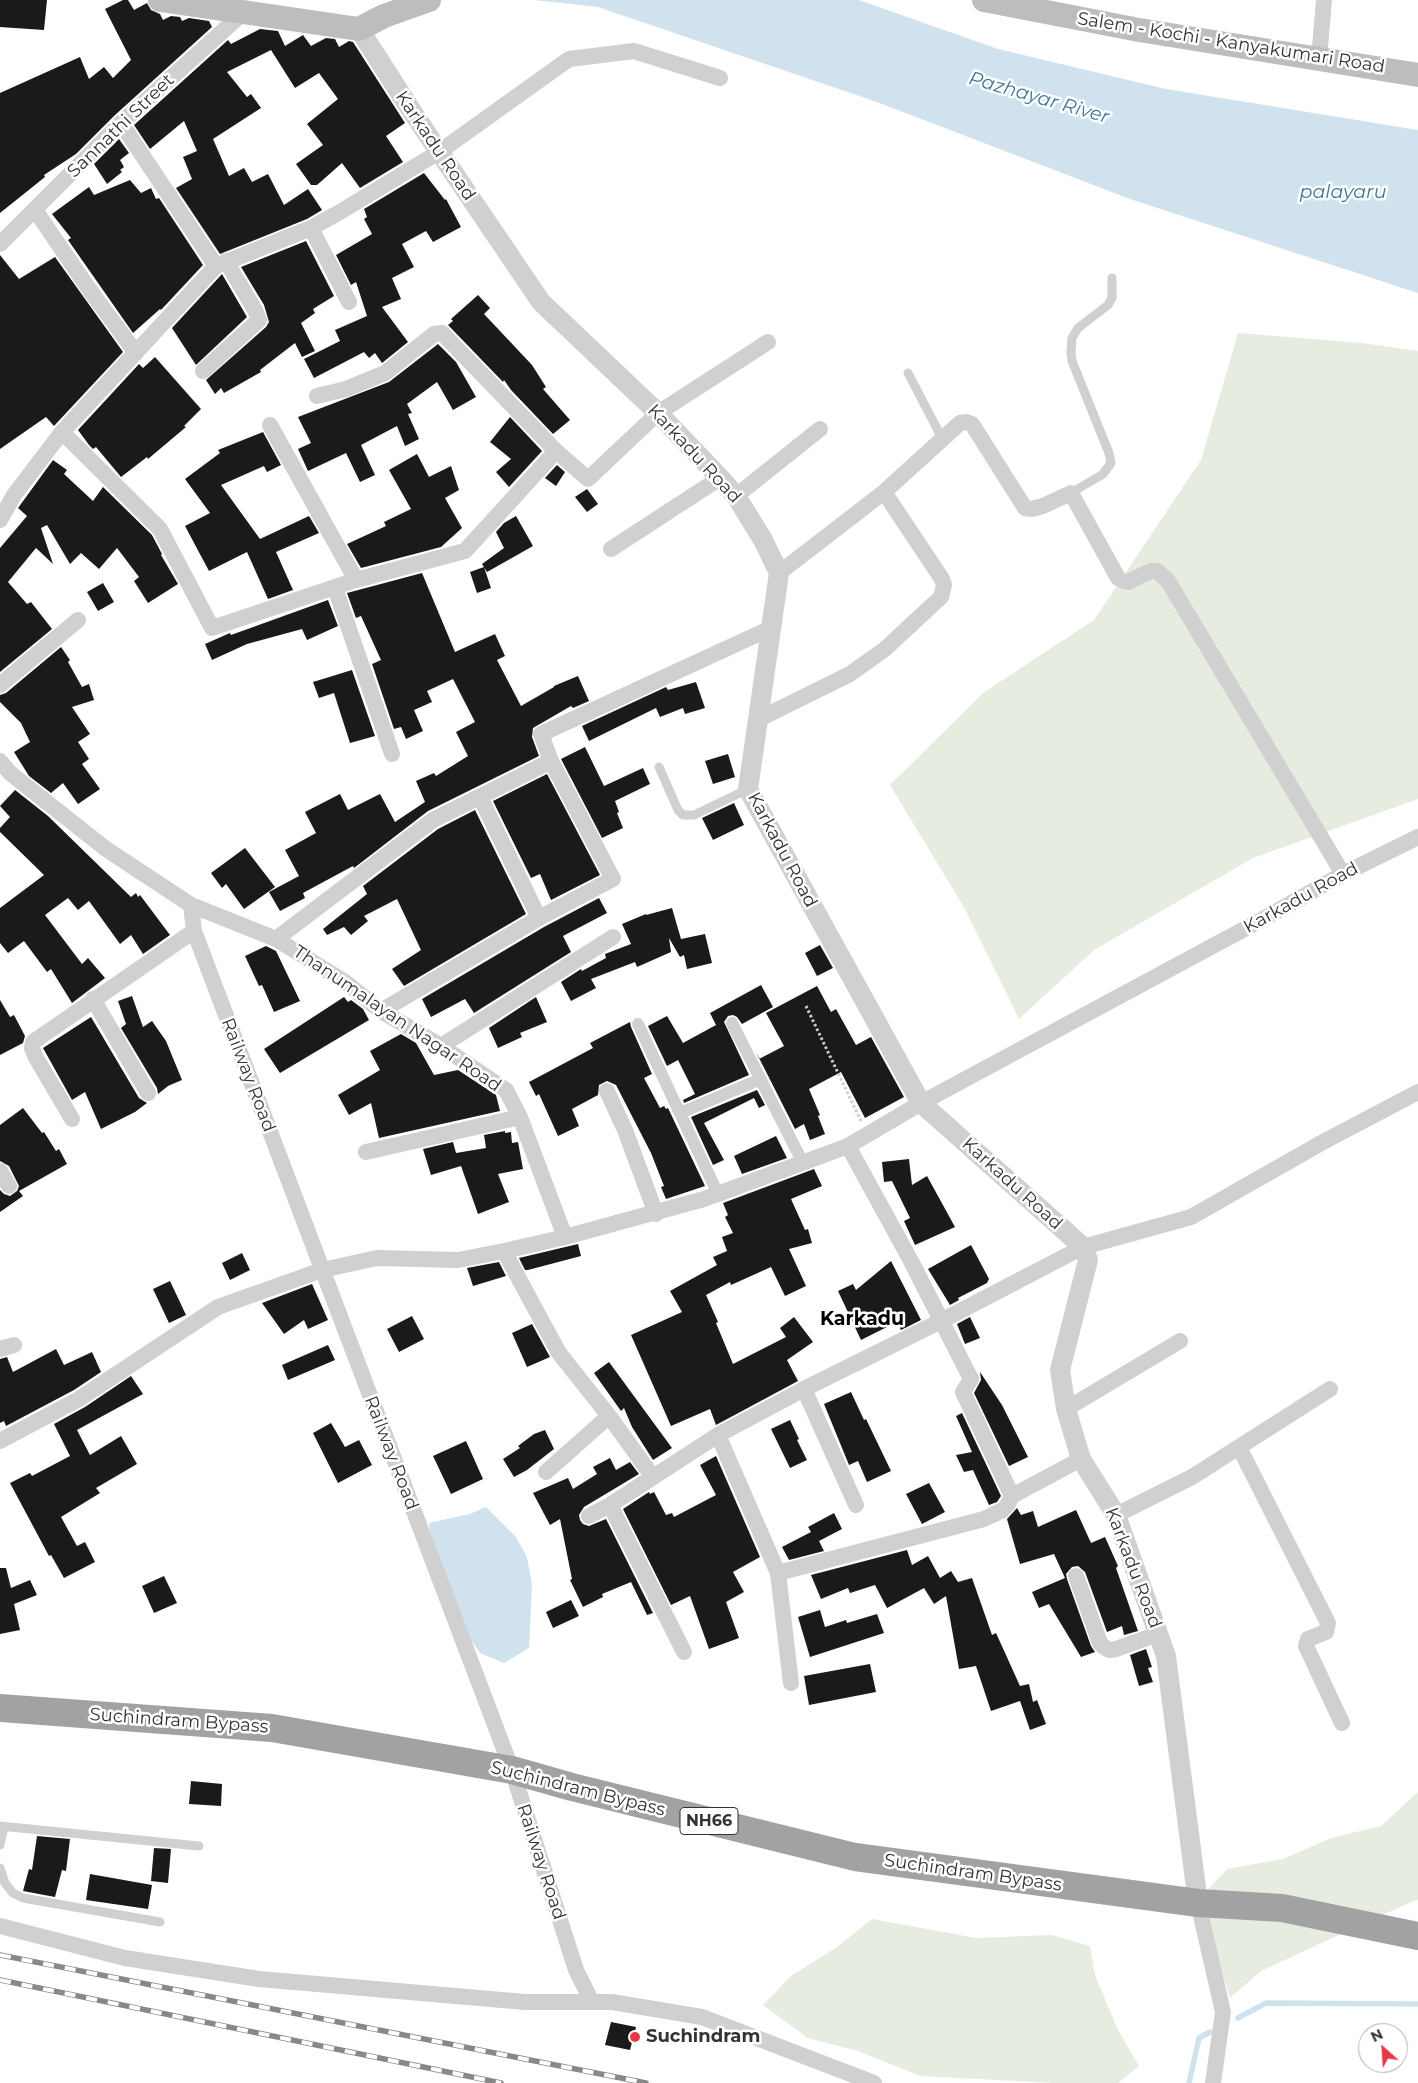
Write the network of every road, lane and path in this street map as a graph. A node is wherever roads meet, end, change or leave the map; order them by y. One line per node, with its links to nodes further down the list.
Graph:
1 (160, 0): 7 (main road)
2 (984, 0): 5 (main road, Salem - Kochi - Kanyakumari Road)
3 (1324, 0): 9 (street)
4 (426, 1): 6 (main road)
5 (1035, 5): 9 (main road, Salem - Kochi - Kanyakumari Road)
6 (387, 8): 8 (main road)
7 (245, 11): 8 (main road); 12 (street, Sannathi Street)
8 (359, 30): 13 (street, Karkadu Road)
9 (1319, 59): 10 (main road, Salem - Kochi - Kanyakumari Road)
10 (1418, 76)
11 (720, 78): 13 (street)
12 (121, 123): 14 (street, Sannathi Street); 17 (street)
13 (439, 152): 15 (street); 25 (street, Karkadu Road)
14 (35, 210): 16 (street, Sannathi Street); 21 (street)
15 (311, 228): 17 (street); 19 (street)
16 (0, 244)
17 (221, 264): 21 (street); 22 (street)
18 (1112, 278): 33 (lane)
19 (349, 302)
20 (768, 342): 25 (street)
21 (136, 353): 28 (street)
22 (203, 371)
23 (908, 373): 29 (lane)
24 (317, 396): 30 (street)
25 (658, 413): 30 (street); 31 (street, Karkadu Road)
26 (270, 424): 38 (street)
27 (820, 430): 34 (street)
28 (62, 432): 35 (street); 39 (street)
29 (943, 440): 32 (street); 33 (street)
30 (556, 451): 38 (street)
31 (720, 478): 34 (street, Karkadu Road); 36 (street)
32 (884, 492): 37 (street); 43 (street)
33 (1071, 493): 51 (street)
34 (736, 496): 37 (street, Karkadu Road)
35 (0, 520)
36 (611, 549)
37 (778, 573): 41 (street, Karkadu Road)
38 (356, 580): 39 (street)
39 (335, 588): 44 (street)
40 (78, 620): 42 (street)
41 (769, 629): 43 (street, Karkadu Road); 45 (street)
42 (0, 685)
43 (757, 720): 48 (street, Karkadu Road)
44 (392, 754)
45 (551, 761): 49 (street); 53 (street)
46 (659, 767): 48 (lane)
47 (3, 772): 52 (street, Thanumalayan Nagar Road)
48 (748, 788): 67 (street, Karkadu Road)
49 (480, 797): 53 (street); 56 (street)
50 (1418, 837): 51 (street, Karkadu Road)
51 (1343, 874): 67 (street, Karkadu Road)
52 (191, 905): 54 (street, Railway Road); 56 (street, Thanumalayan Nagar Road)
53 (539, 918): 59 (street)
54 (194, 931): 57 (street); 82 (street, Railway Road)
55 (612, 937): 62 (street)
56 (276, 939): 59 (street, Thanumalayan Nagar Road)
57 (93, 999): 66 (street); 70 (street)
58 (806, 1006): 71 (path)
59 (381, 1011): 62 (street, Thanumalayan Nagar Road)
60 (732, 1023): 63 (street)
61 (638, 1024): 68 (street)
62 (441, 1046): 69 (street, Thanumalayan Nagar Road)
63 (761, 1079): 68 (street); 74 (street)
64 (607, 1091): 78 (street)
65 (1418, 1092): 80 (street)
66 (148, 1094)
67 (921, 1103): 71 (street); 80 (street, Karkadu Road)
68 (680, 1113): 77 (street)
69 (520, 1117): 73 (street); 79 (street, Thanumalayan Nagar Road)
70 (72, 1119)
71 (868, 1135): 72 (street)
72 (848, 1146): 74 (street); 83 (street)
73 (366, 1152)
74 (803, 1163): 77 (street)
75 (0, 1171): 76 (street)
76 (9, 1186)
77 (718, 1194): 78 (street)
78 (656, 1214): 79 (street)
79 (565, 1237): 81 (street)
80 (1083, 1247): 83 (street); 87 (street, Karkadu Road)
81 (504, 1252): 82 (street); 88 (street)
82 (322, 1270): 90 (street); 107 (street, Railway Road)
83 (941, 1321): 85 (street); 95 (street)
84 (1180, 1341): 87 (street)
85 (804, 1389): 89 (street); 97 (street)
86 (1330, 1389): 91 (street)
87 (1066, 1409): 92 (street, Karkadu Road)
88 (609, 1416): 93 (street); 94 (street)
89 (718, 1435): 94 (street); 100 (street)
90 (0, 1442)
91 (1239, 1447): 98 (street); 106 (street)
92 (1081, 1459): 95 (street); 98 (street, Karkadu Road)
93 (546, 1472)
94 (653, 1477): 96 (street)
95 (1012, 1496): 100 (street)
96 (610, 1505): 99 (street); 103 (street)
97 (856, 1506)
98 (1116, 1515): 102 (street, Karkadu Road)
99 (589, 1516)
100 (778, 1573): 104 (street)
101 (1076, 1576): 102 (street)
102 (1158, 1634): 112 (street, Karkadu Road)
103 (684, 1652)
104 (791, 1683)
105 (0, 1708): 107 (highway, Suchindram Bypass / NH66)
106 (1342, 1724)
107 (512, 1770): 112 (highway, Suchindram Bypass / NH66); 116 (street, Railway Road)
108 (2, 1826): 109 (lane); 110 (lane)
109 (0, 1845)
110 (200, 1846)
111 (0, 1868): 113 (lane)
112 (1198, 1903): 115 (highway, Suchindram Bypass / NH66); 118 (street, Karkadu Road)
113 (160, 1922)
114 (0, 1926): 116 (street)
115 (1418, 1936)
116 (592, 2002): 117 (street)
117 (874, 2083)
118 (1213, 2083)

